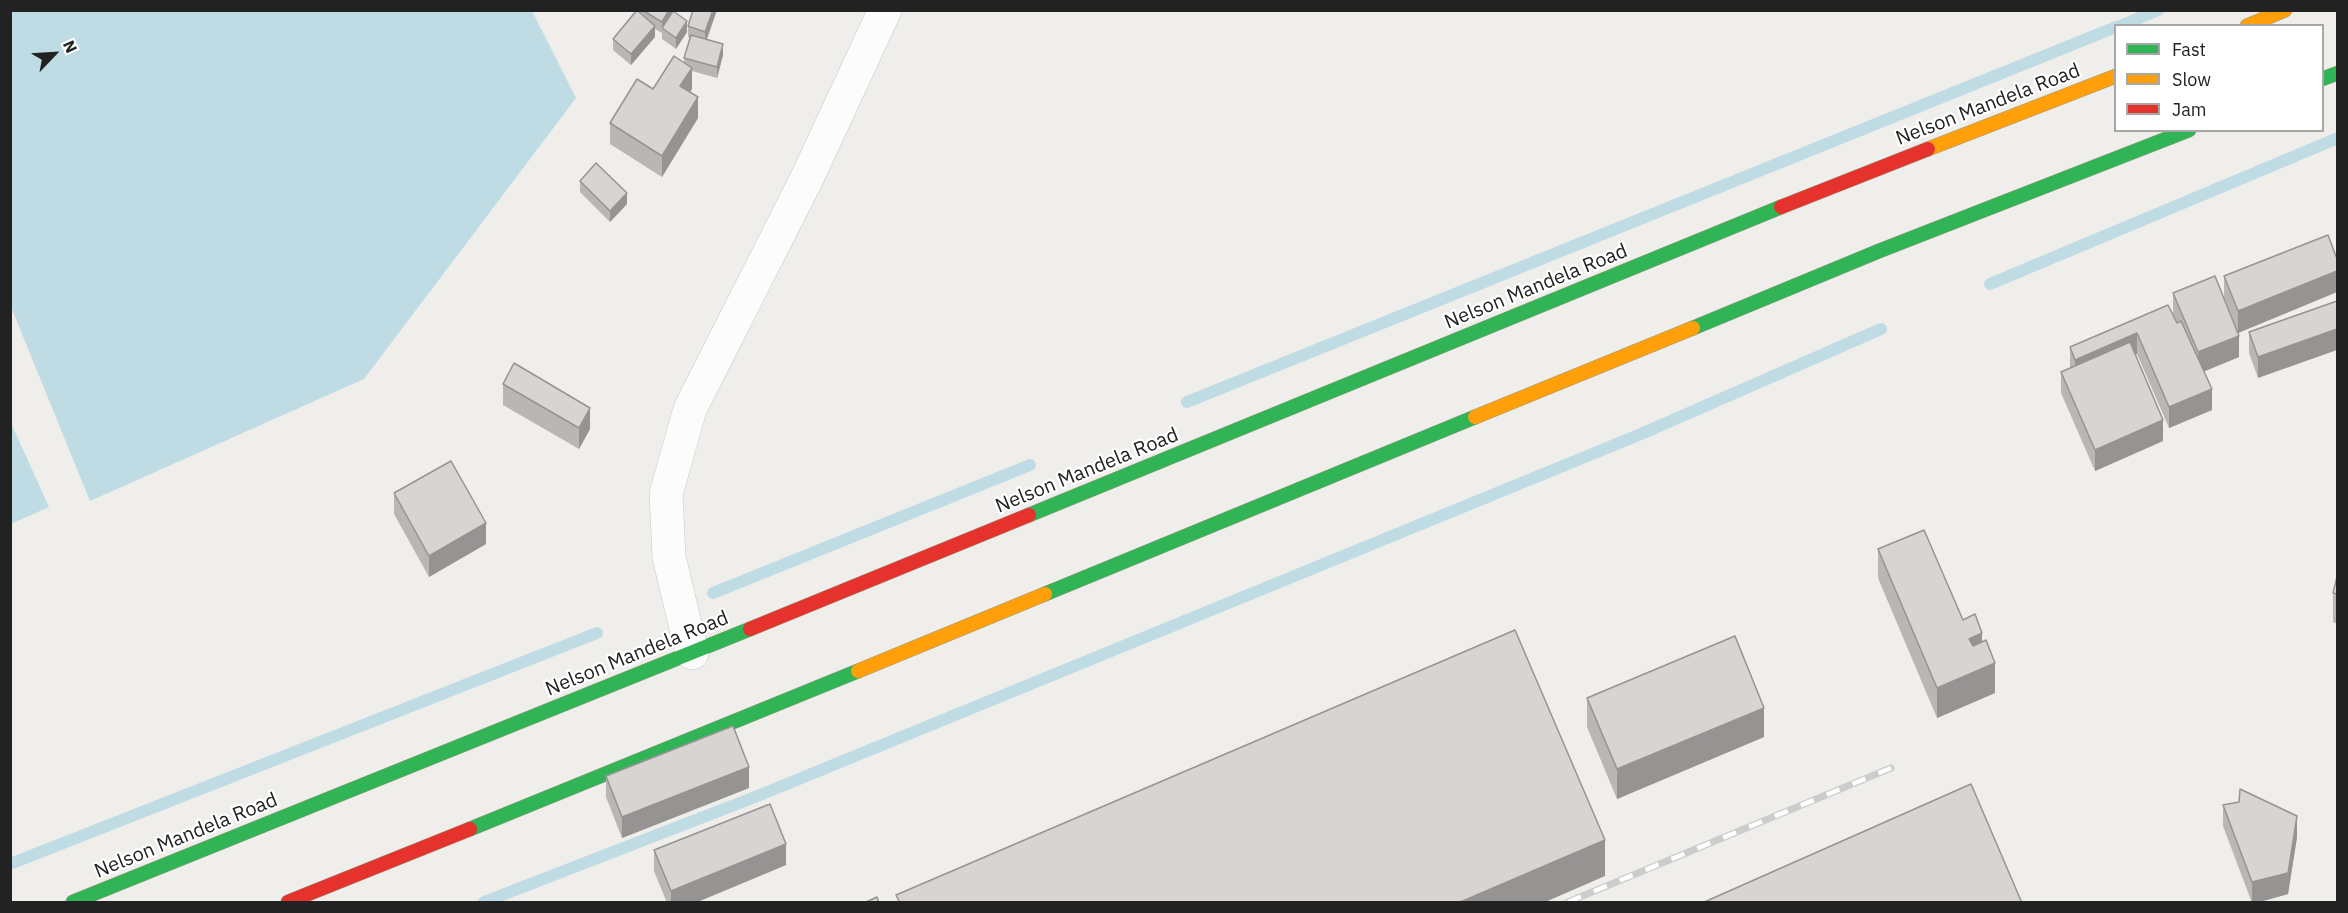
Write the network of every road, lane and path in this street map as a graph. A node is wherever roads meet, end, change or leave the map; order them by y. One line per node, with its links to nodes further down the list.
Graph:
1 (885, 10): 6 (street)
2 (2285, 10): 3 (main road)
3 (2252, 24)
4 (2114, 76): 6 (main road, Nelson Mandela Road)
5 (2184, 132): 8 (main road)
6 (692, 653): 7 (main road, Nelson Mandela Road)
7 (73, 903)
8 (288, 903)

